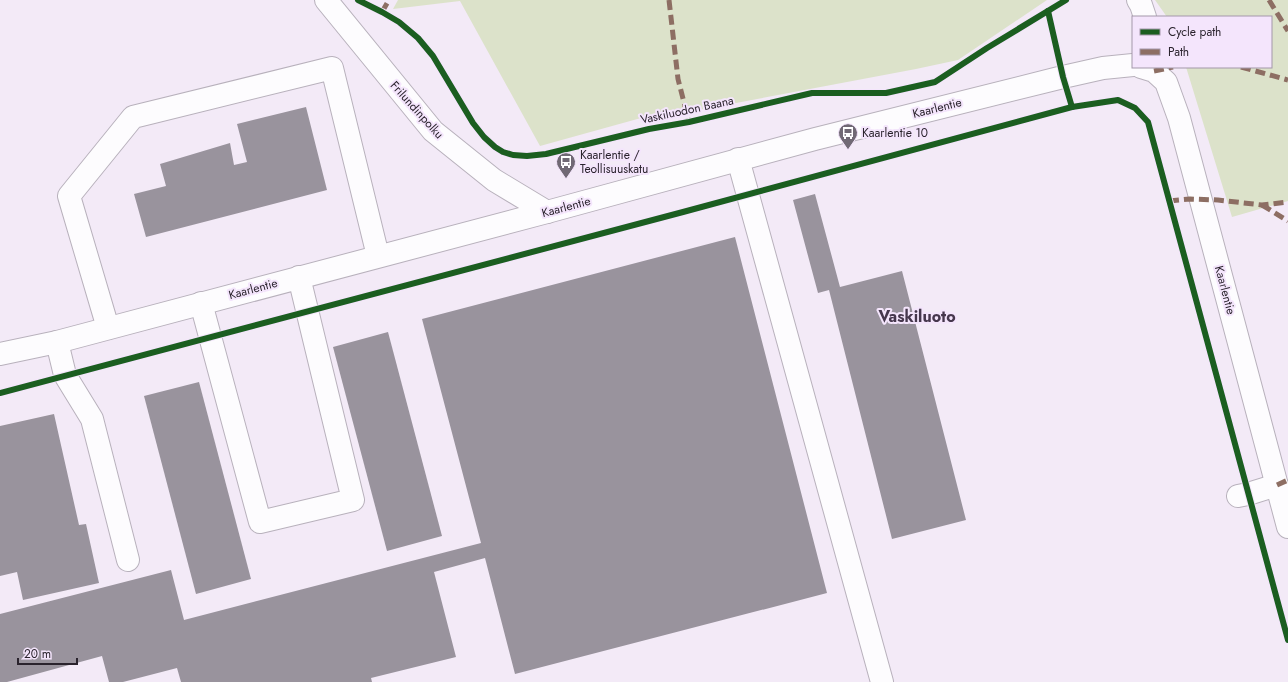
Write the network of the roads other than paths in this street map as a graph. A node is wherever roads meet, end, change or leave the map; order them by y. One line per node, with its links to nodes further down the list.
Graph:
1 (326, 0): 7 (street, Frilundinpolku)
2 (1138, 0): 3 (street)
3 (1145, 16)
4 (1132, 64): 6 (street, Kaarlentie)
5 (1150, 68): 14 (street, Kaarlentie)
6 (738, 159): 7 (street, Kaarlentie); 18 (street)
7 (547, 212): 8 (street, Kaarlentie)
8 (378, 256): 9 (street, Kaarlentie); 11 (street)
9 (299, 277): 10 (street, Kaarlentie); 10 (street)
10 (201, 303): 11 (street, Kaarlentie)
11 (108, 328): 12 (street, Kaarlentie)
12 (57, 342): 13 (street, Kaarlentie); 17 (street)
13 (0, 354)
14 (1277, 485): 15 (street); 16 (street, Kaarlentie)
15 (1238, 496)
16 (1288, 527)
17 (128, 560)
18 (882, 682)

